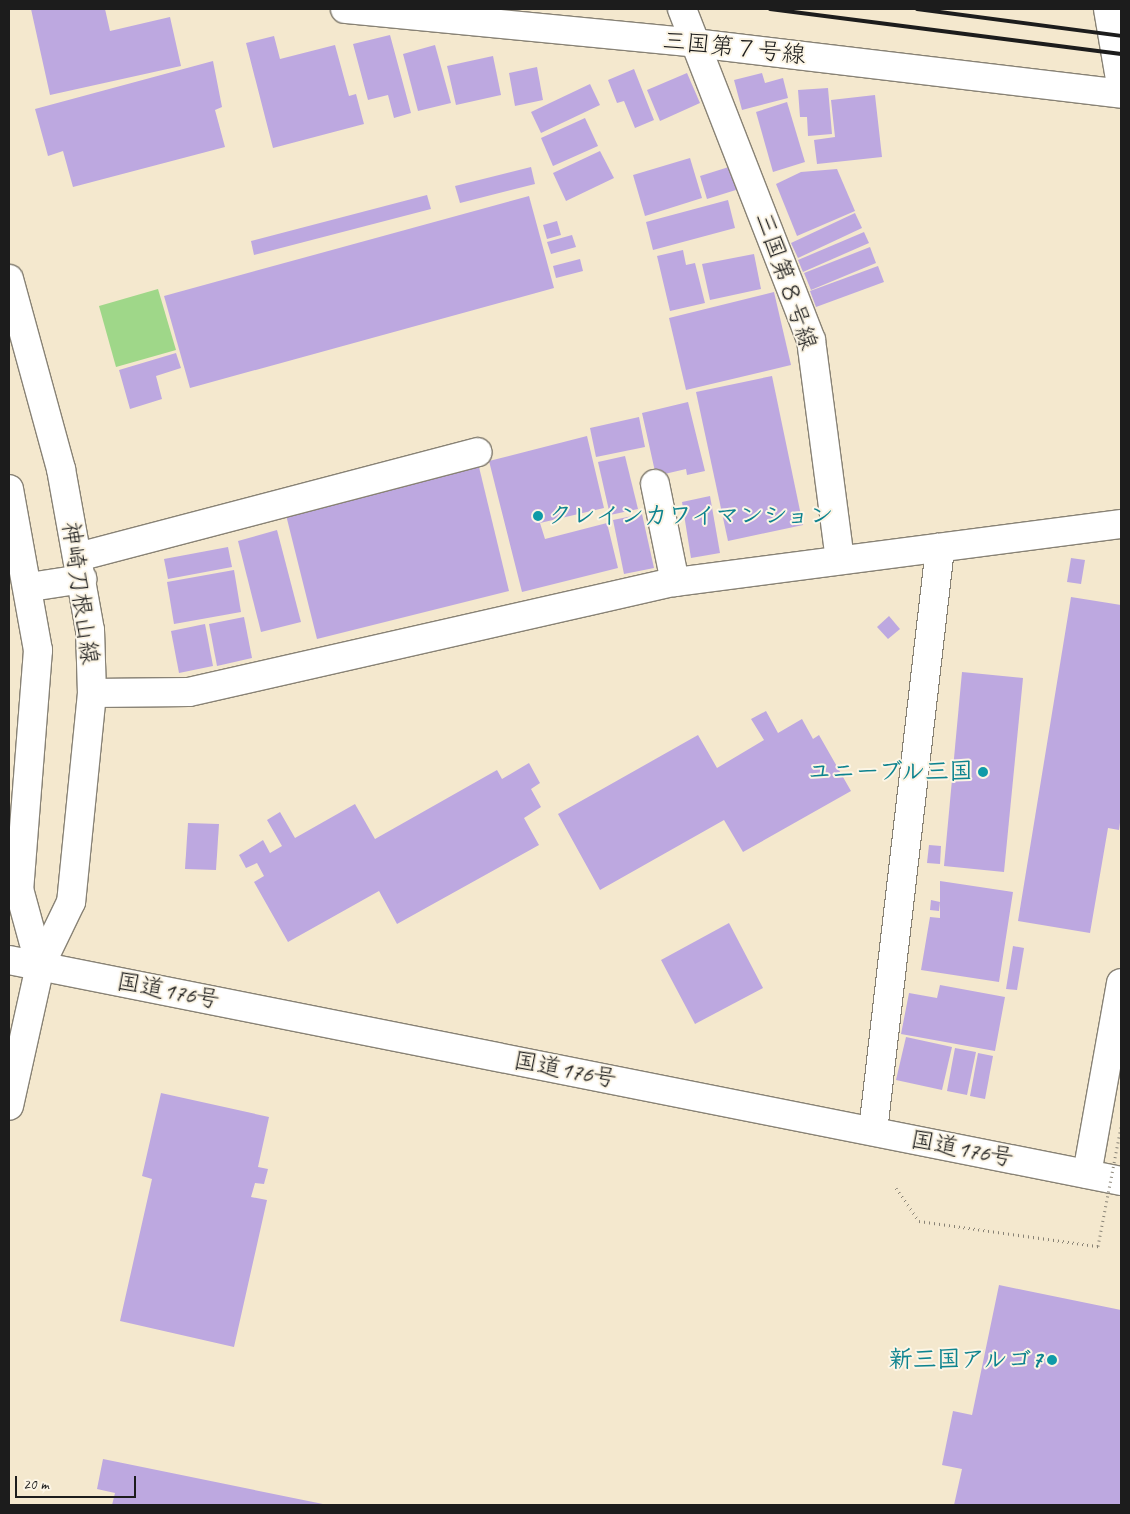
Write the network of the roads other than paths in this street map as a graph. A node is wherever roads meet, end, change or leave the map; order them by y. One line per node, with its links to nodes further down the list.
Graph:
1 (345, 9): 4 (main road, 三国第７号線)
2 (682, 9): 4 (main road, 三国第８号線)
3 (1108, 9): 5 (main road)
4 (694, 43): 6 (main road, 三国第７号線); 13 (main road, 三国第８号線)
5 (1121, 85)
6 (1121, 94)
7 (9, 279): 14 (main road, 神崎刀根山線)
8 (477, 452): 14 (main road)
9 (655, 484): 15 (main road)
10 (9, 489): 16 (main road, 神崎刀根山線)
11 (1121, 524): 12 (main road)
12 (940, 548): 13 (main road); 22 (main road)
13 (840, 559): 15 (main road)
14 (80, 568): 16 (main road); 17 (main road, 神崎刀根山線)
15 (675, 582): 17 (main road)
16 (30, 588): 19 (main road, 神崎刀根山線)
17 (92, 693): 19 (main road, 神崎刀根山線)
18 (9, 960): 19 (main road, 国道176号)
19 (40, 966): 21 (main road, 神崎刀根山線); 22 (main road, 国道176号)
20 (1121, 983): 23 (main road)
21 (9, 1106)
22 (873, 1131): 23 (main road, 国道176号)
23 (1087, 1174): 24 (main road, 国道176号)
24 (1121, 1181)

